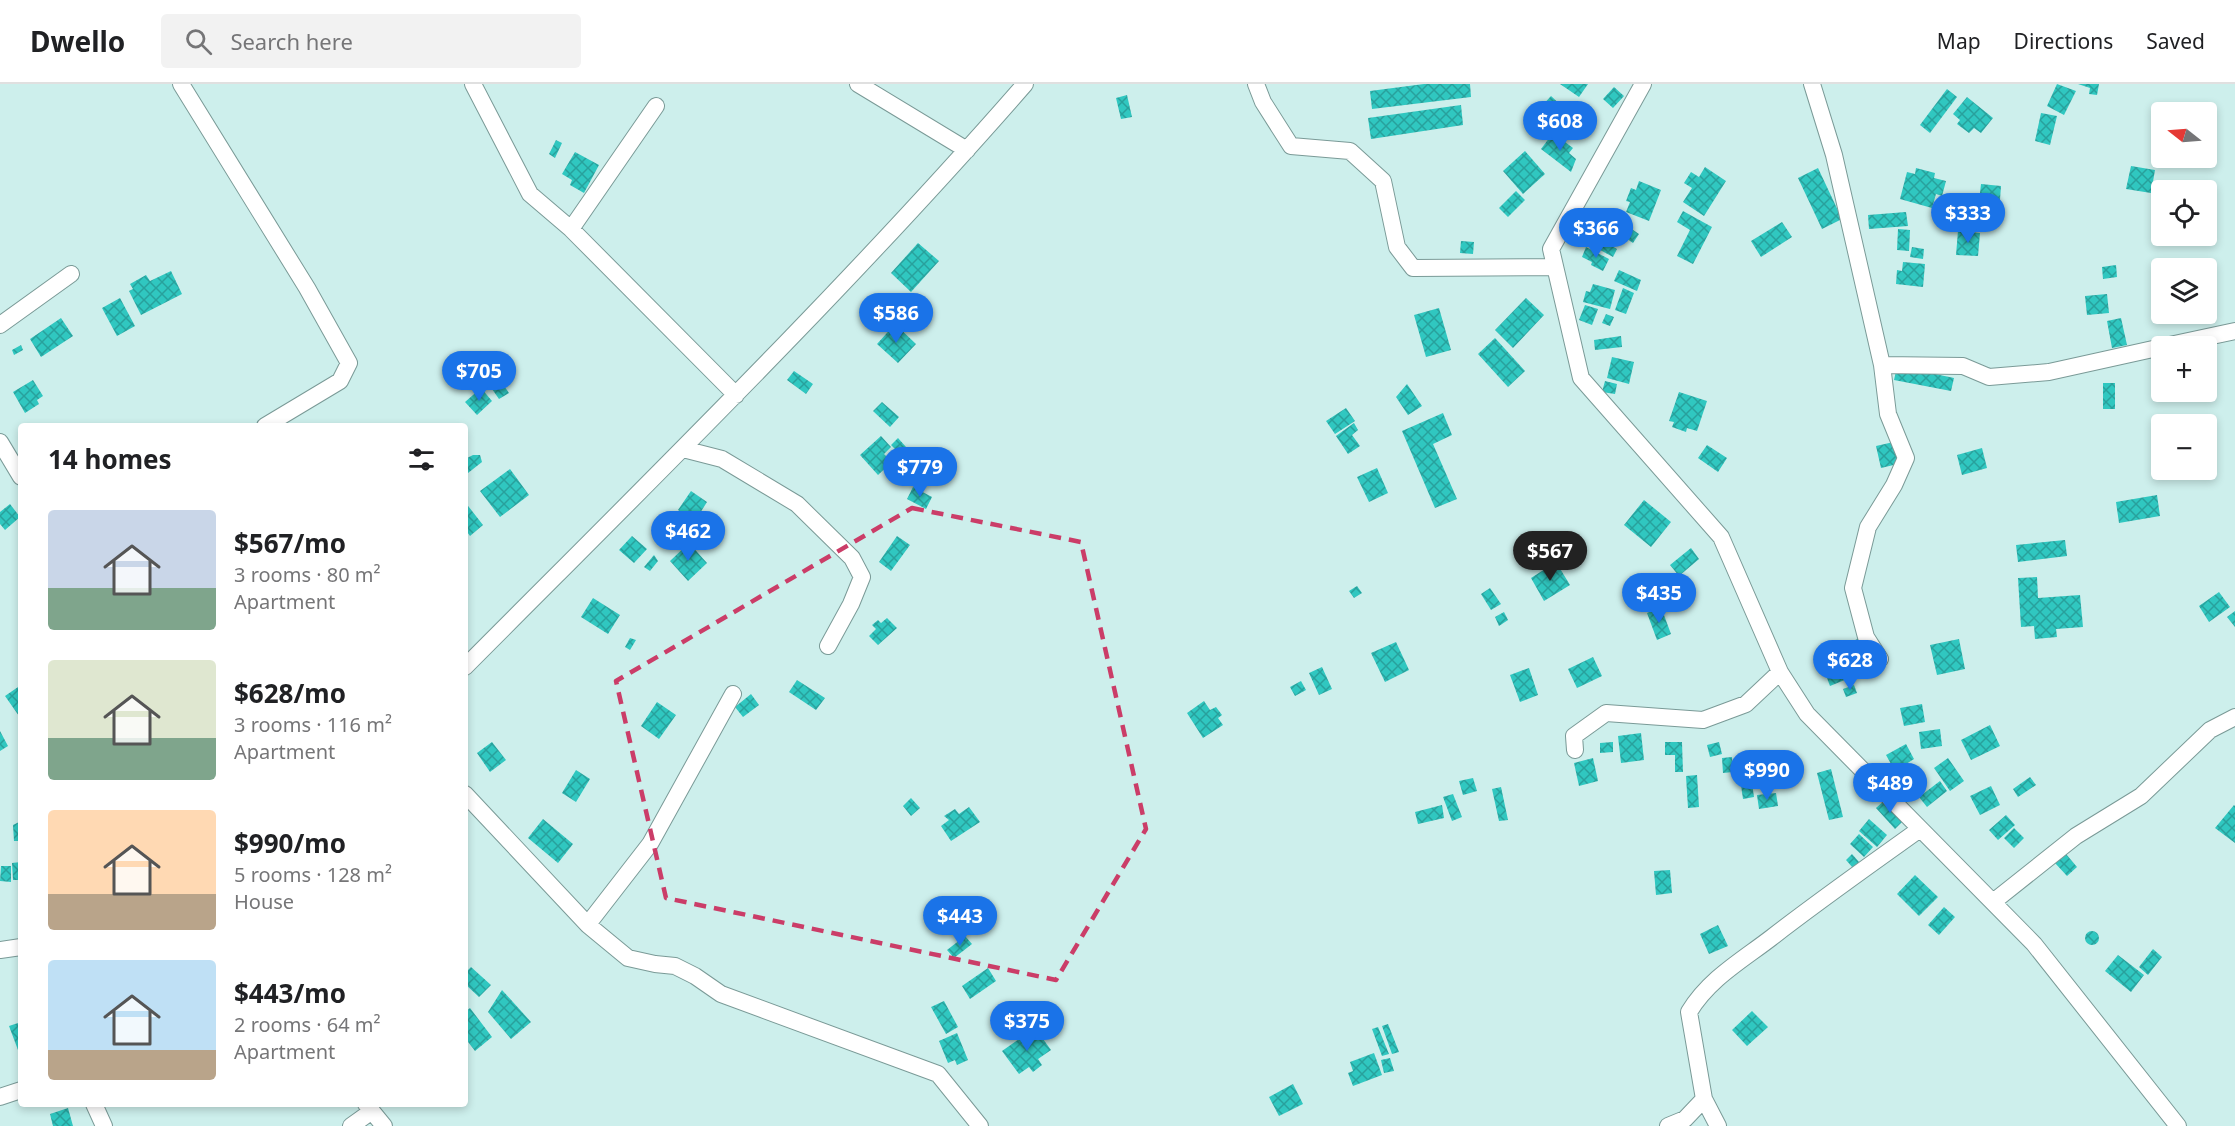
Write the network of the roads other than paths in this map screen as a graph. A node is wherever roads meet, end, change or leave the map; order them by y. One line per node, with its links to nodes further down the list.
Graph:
1 (181, 84): 19 (street)
2 (473, 84): 10 (street)
3 (858, 84): 9 (street)
4 (1025, 84): 9 (street)
5 (1256, 84): 11 (street)
6 (1643, 84): 11 (street)
7 (1812, 84): 17 (street)
8 (656, 106): 10 (street)
9 (967, 150): 18 (street)
10 (571, 229): 18 (street)
11 (1555, 267): 26 (street)
12 (71, 274): 13 (street)
13 (0, 325)
14 (2235, 331): 15 (street)
15 (2213, 336)
16 (2151, 350): 17 (street)
17 (1882, 365): 24 (street)
18 (736, 395): 21 (street)
19 (270, 423)
20 (0, 442): 22 (street)
21 (683, 449): 23 (street); 25 (street)
22 (18, 472)
23 (828, 646)
24 (1880, 658)
25 (468, 664)
26 (1780, 672): 29 (street); 31 (street)
27 (733, 694): 33 (street)
28 (2235, 717): 32 (street)
29 (1575, 750)
30 (468, 797): 33 (street)
31 (1920, 829): 32 (street); 38 (street)
32 (1993, 902): 47 (street)
33 (588, 924): 44 (street)
34 (18, 947): 35 (street)
35 (0, 950)
36 (18, 1091): 37 (street)
37 (0, 1097)
38 (1704, 1099): 45 (street); 46 (street)
39 (95, 1107): 41 (street)
40 (369, 1108): 42 (street); 43 (street)
41 (104, 1126)
42 (351, 1126)
43 (384, 1126)
44 (980, 1126)
45 (1668, 1126)
46 (1718, 1126)
47 (2178, 1126)

